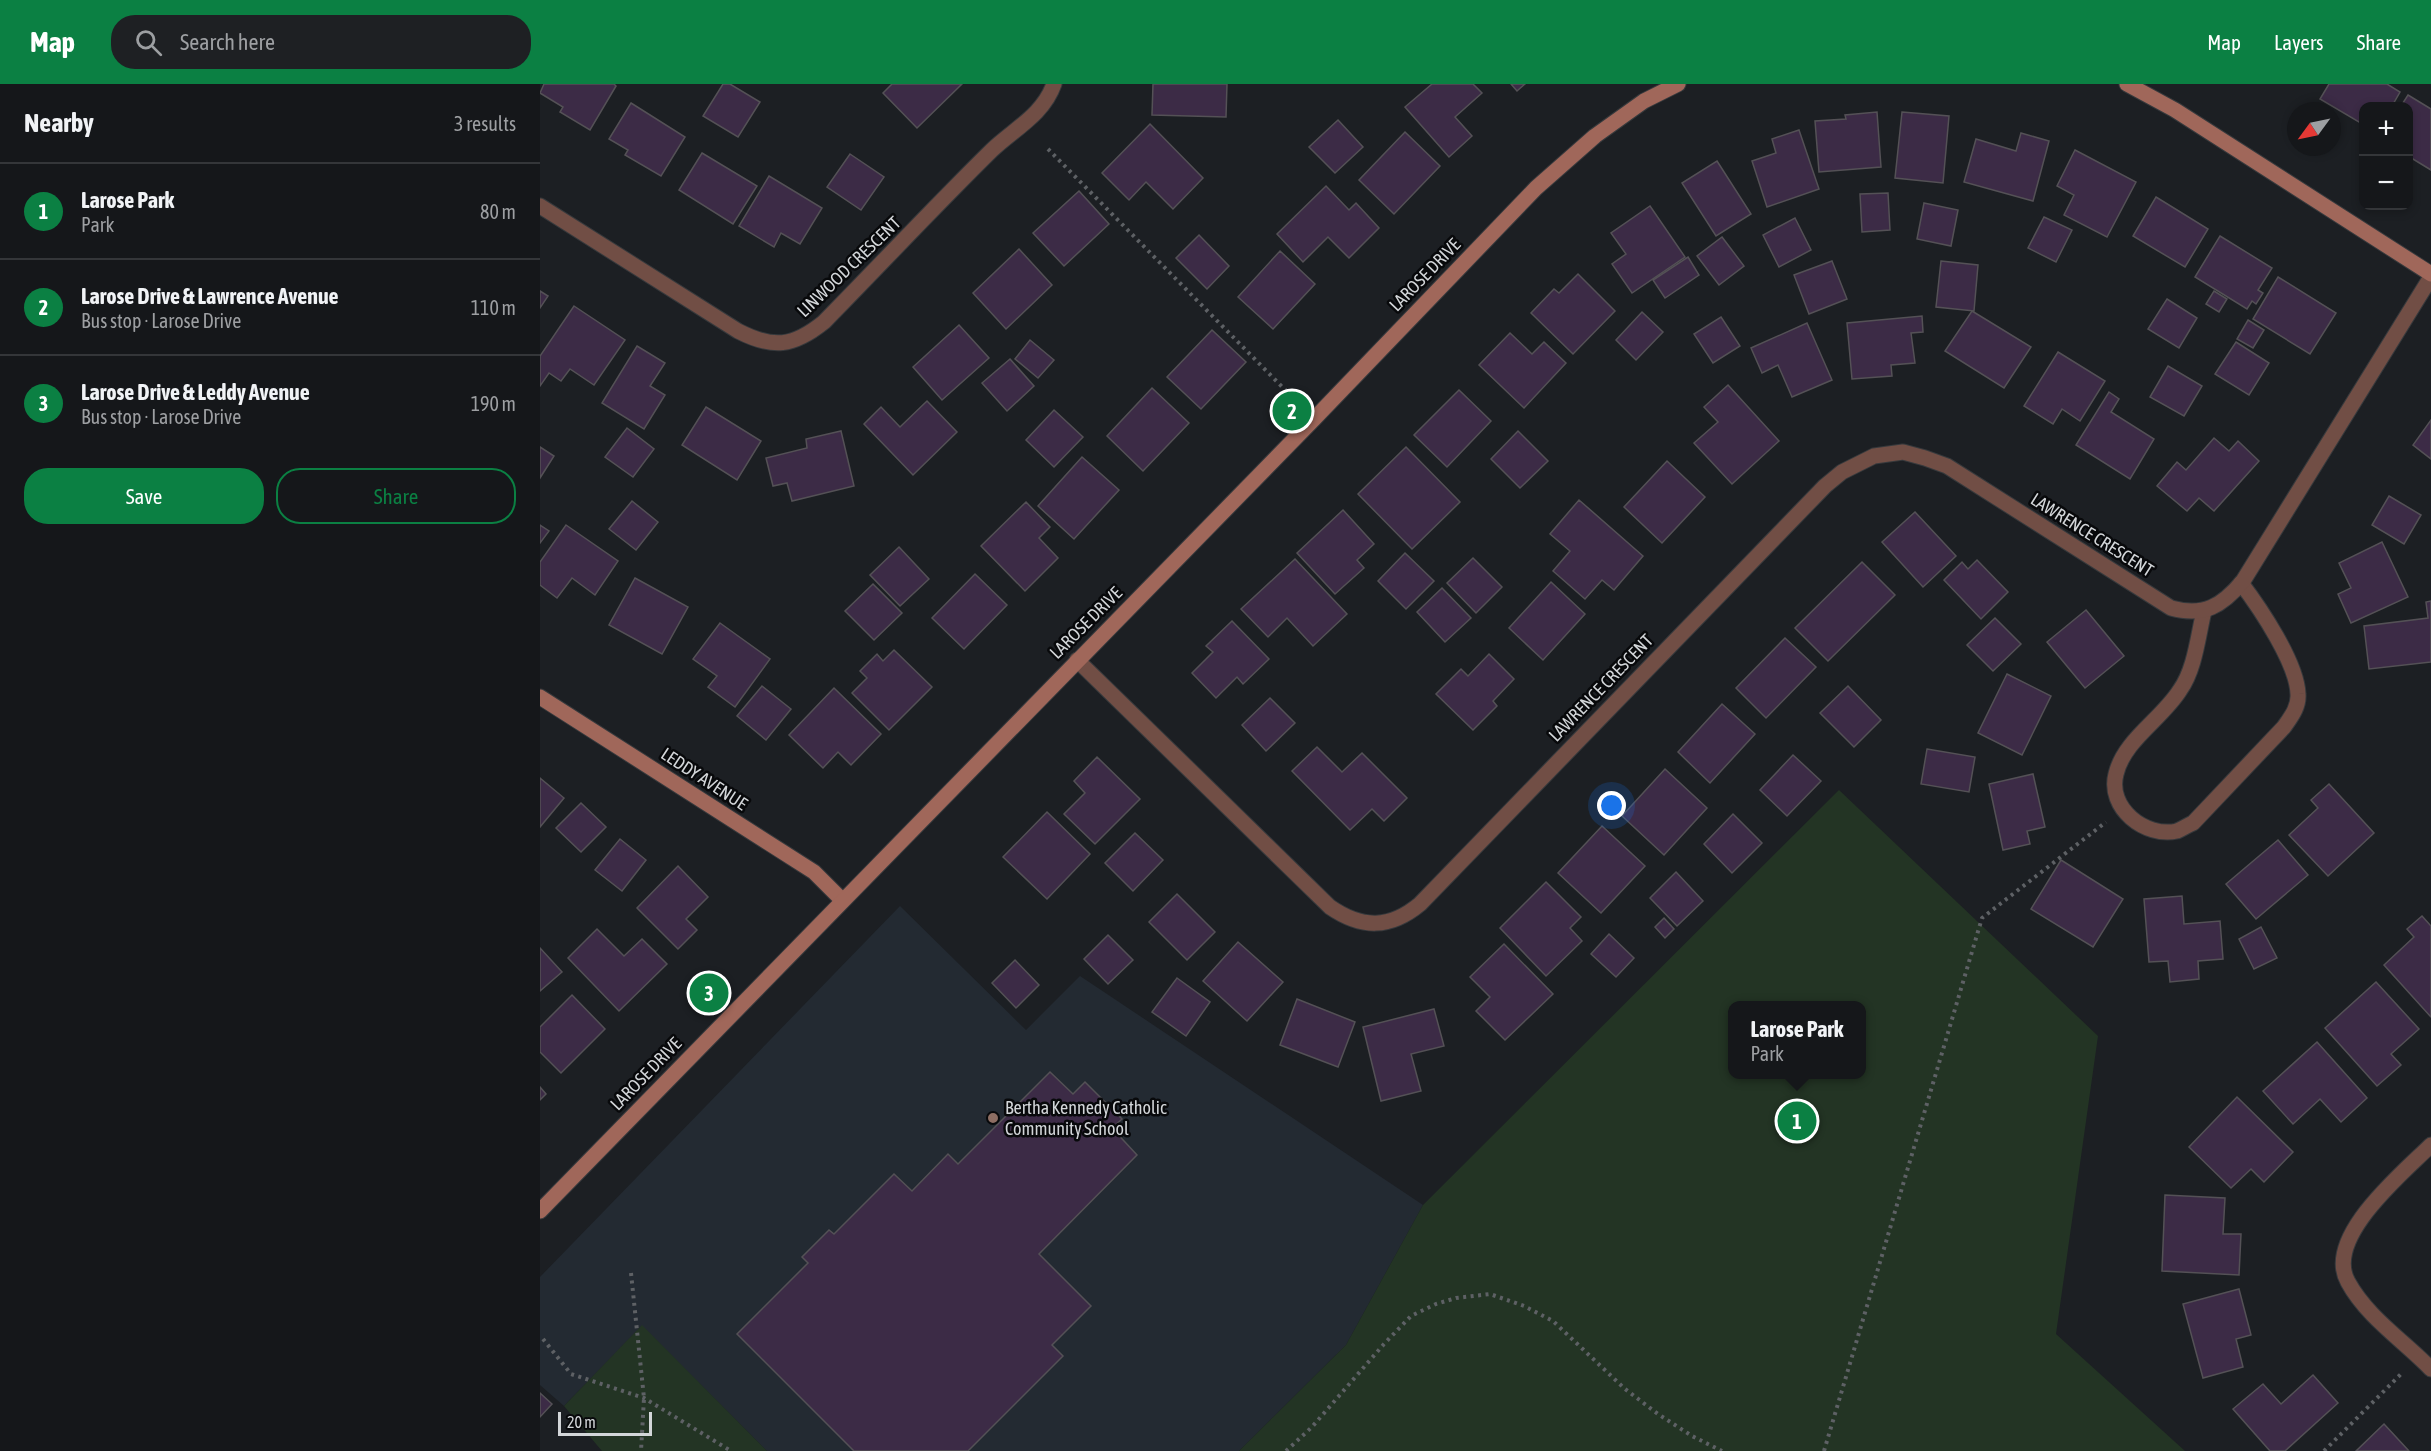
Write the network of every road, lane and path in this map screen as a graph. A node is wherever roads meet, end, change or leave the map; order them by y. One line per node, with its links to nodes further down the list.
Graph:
1 (1054, 84): 5 (street, LINWOOD CRESCENT)
2 (1678, 84): 7 (street, LAROSE DRIVE)
3 (2127, 84): 6 (street)
4 (1048, 149): 7 (path)
5 (540, 206)
6 (2431, 275): 8 (street)
7 (1314, 419): 10 (street, LAROSE DRIVE)
8 (2241, 583): 9 (street); 12 (street)
9 (2204, 611): 10 (street, LAWRENCE CRESCENT); 12 (street)
10 (1077, 660): 13 (street, LAROSE DRIVE)
11 (540, 697): 13 (street, LEDDY AVENUE)
12 (2123, 809): 25 (path)
13 (842, 900): 15 (street, LAROSE DRIVE)
14 (2431, 1144): 18 (street)
15 (540, 1210)
16 (631, 1273): 20 (path)
17 (543, 1339): 20 (path)
18 (2419, 1356): 19 (street); 26 (path)
19 (2431, 1369)
20 (644, 1398): 21 (path); 22 (path)
21 (641, 1451)
22 (731, 1451)
23 (1286, 1451): 24 (path)
24 (1722, 1451)
25 (1824, 1451)
26 (2324, 1451)

